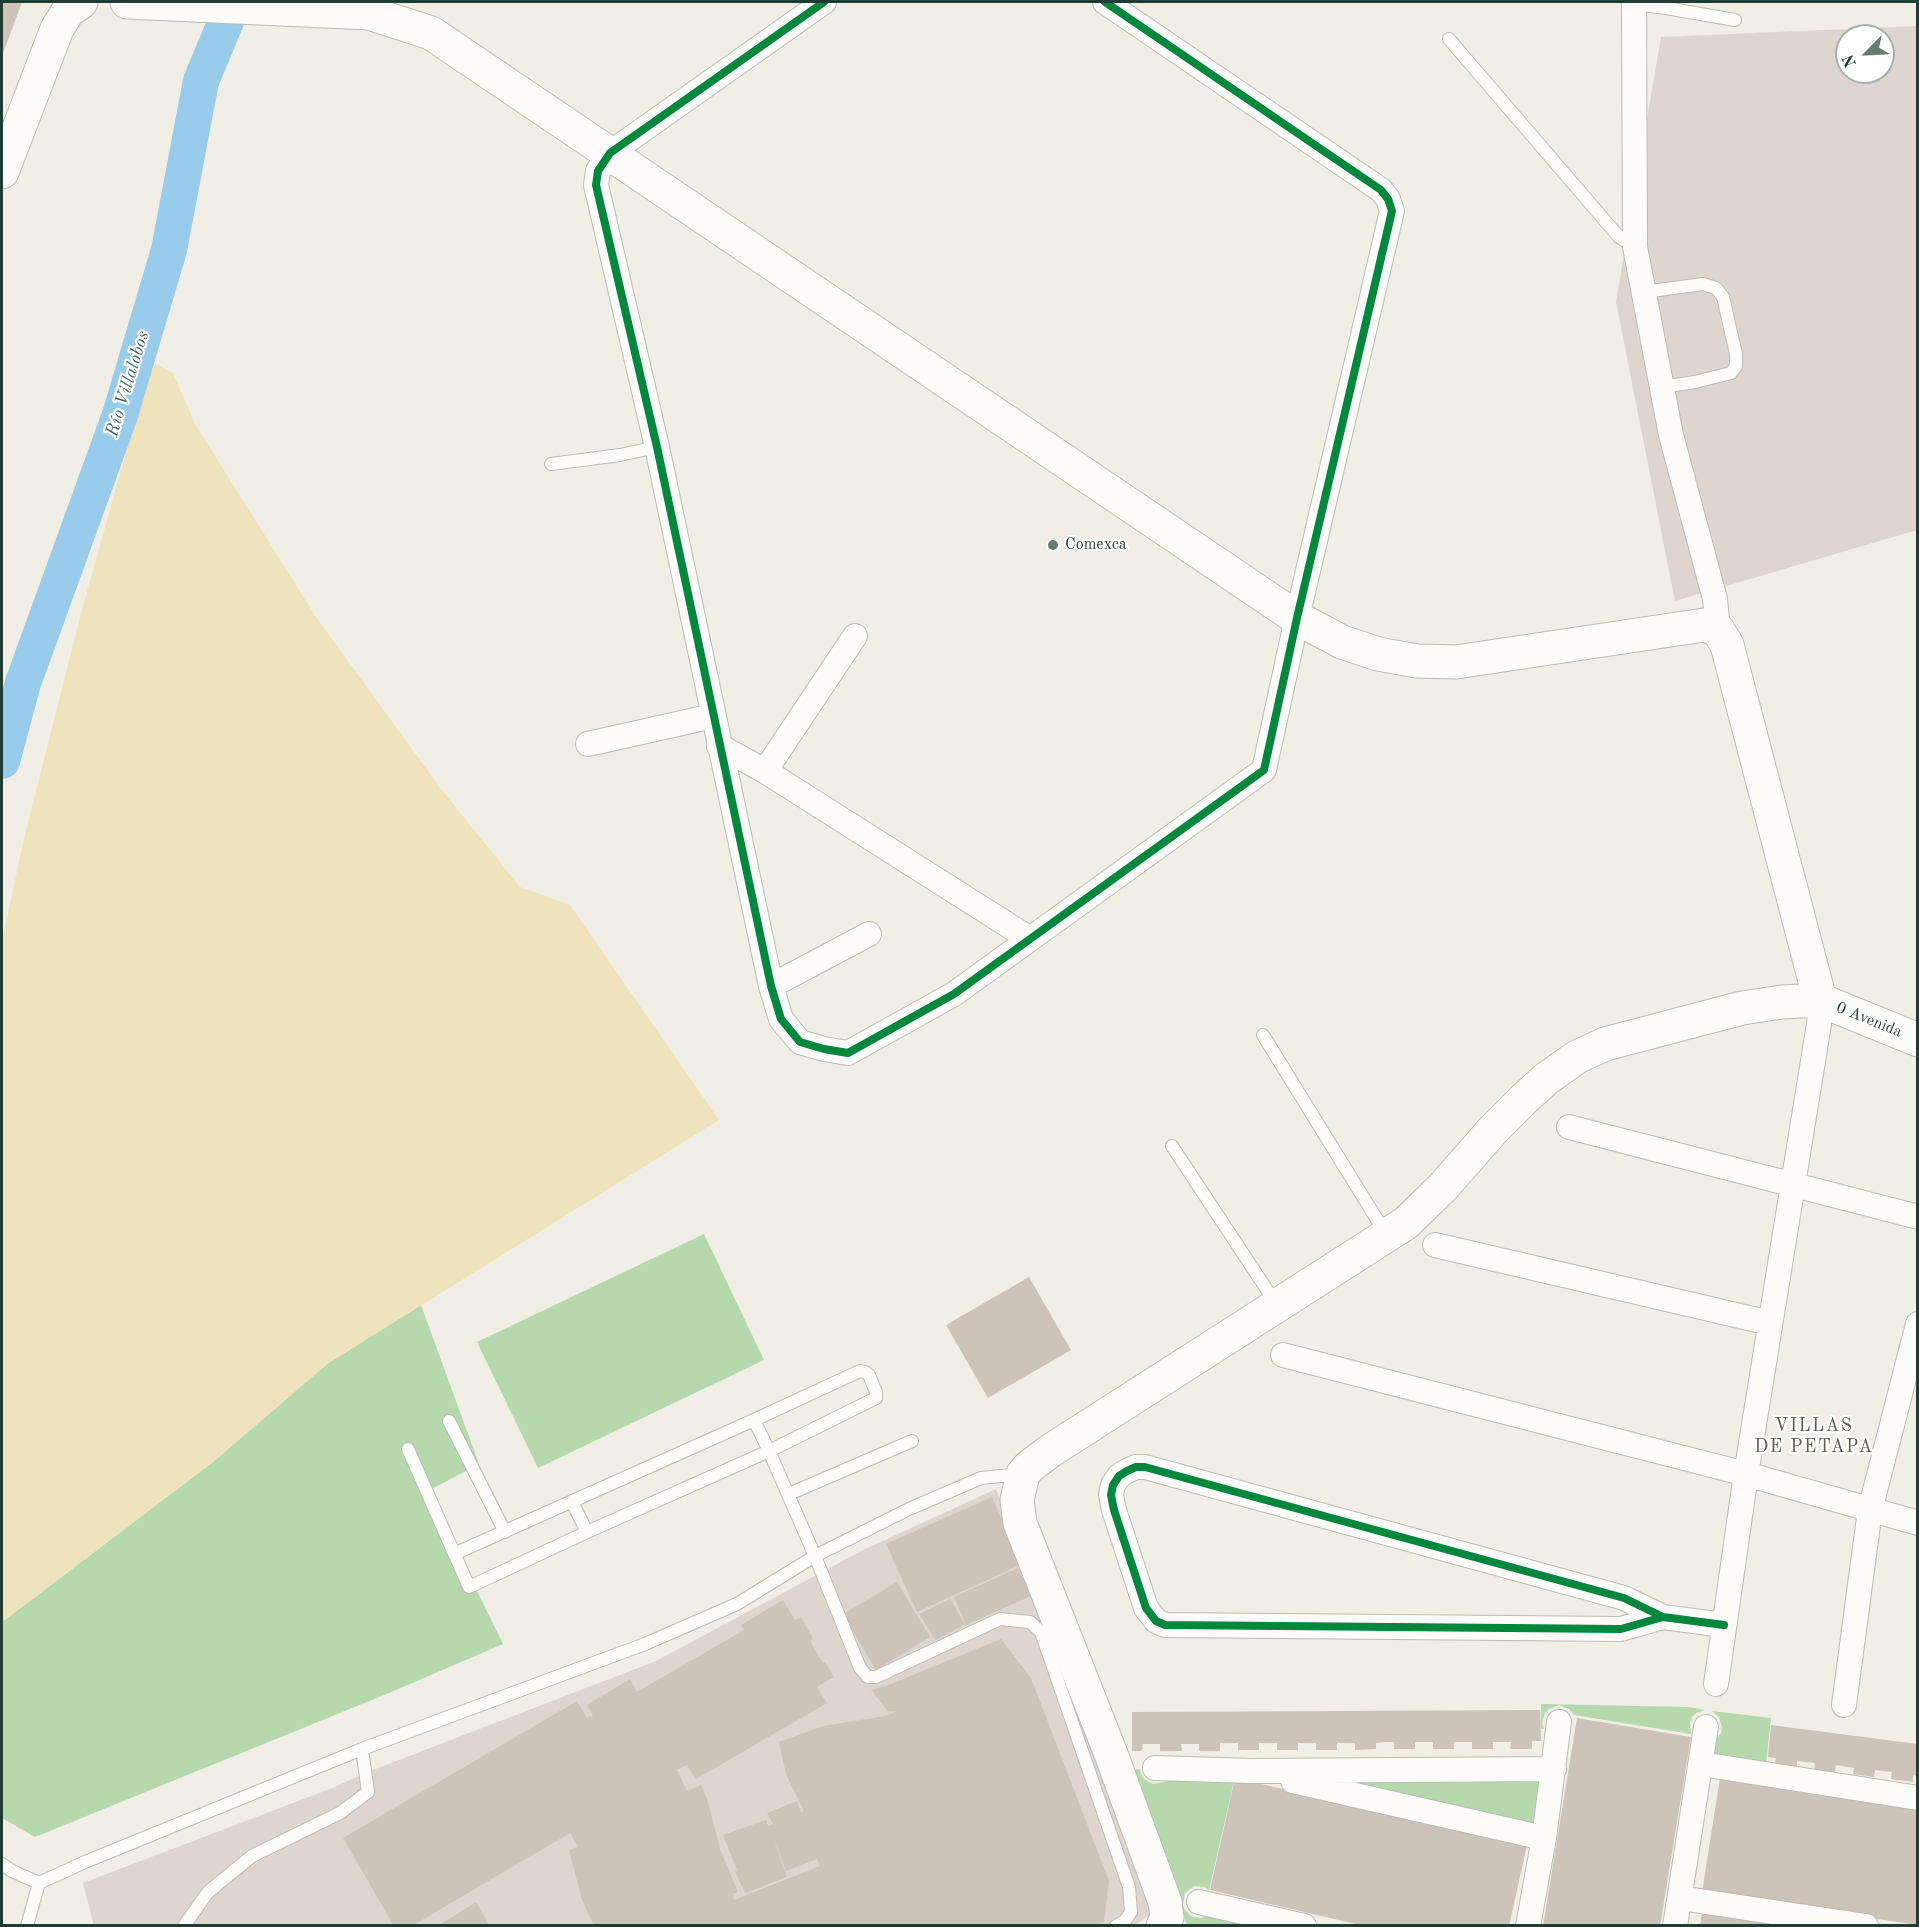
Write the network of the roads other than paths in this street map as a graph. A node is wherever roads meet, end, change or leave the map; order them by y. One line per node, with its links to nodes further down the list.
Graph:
1 (80, 2): 9 (main road)
2 (127, 2): 8 (main road)
3 (824, 2): 8 (street)
4 (1105, 2): 15 (street)
5 (1634, 3): 6 (lane); 10 (street)
6 (1736, 20)
7 (1449, 39): 10 (lane)
8 (610, 153): 13 (street); 15 (main road)
9 (2, 172)
10 (1635, 247): 11 (street)
11 (1644, 292): 12 (street); 12 (lane)
12 (1662, 387): 16 (street)
13 (657, 447): 14 (lane); 18 (street)
14 (551, 464)
15 (1297, 618): 16 (main road); 23 (street)
16 (1718, 630): 25 (main road)
17 (855, 636): 21 (street)
18 (713, 716): 19 (street); 20 (street)
19 (588, 744)
20 (720, 746): 21 (street); 24 (street)
21 (765, 771): 23 (street)
22 (869, 934): 24 (street)
23 (1030, 939): 24 (street)
24 (771, 986)
25 (1820, 1000): 27 (main road, 0 Avenida); 30 (street); 32 (main road)
26 (1263, 1035): 32 (lane)
27 (1917, 1040)
28 (1569, 1127): 30 (street)
29 (1172, 1146): 34 (lane)
30 (1792, 1184): 31 (street); 35 (street)
31 (1917, 1217)
32 (1387, 1235): 34 (main road)
33 (1435, 1245): 35 (street)
34 (1277, 1306): 43 (main road)
35 (1770, 1323): 44 (street)
36 (1917, 1324): 47 (street)
37 (1283, 1355): 44 (street)
38 (754, 1420): 42 (lane); 42 (lane); 46 (lane)
39 (449, 1421): 49 (lane)
40 (912, 1441): 45 (lane)
41 (408, 1449): 51 (lane)
42 (769, 1451): 45 (lane); 50 (lane)
43 (1023, 1474): 52 (lane); 74 (main road)
44 (1746, 1474): 47 (street); 54 (street)
45 (789, 1494): 52 (lane)
46 (572, 1502): 49 (lane); 50 (lane)
47 (1870, 1510): 48 (street); 56 (street)
48 (1917, 1523)
49 (505, 1532): 51 (lane)
50 (587, 1532): 51 (lane)
51 (454, 1554)
52 (815, 1556): 59 (lane); 73 (lane)
53 (1663, 1617): 53 (street); 54 (street)
54 (1724, 1625): 55 (street)
55 (1716, 1684)
56 (1844, 1705)
57 (1558, 1722): 62 (street)
58 (1706, 1727): 60 (street)
59 (362, 1749): 67 (lane); 72 (lane)
60 (1701, 1764): 64 (street); 68 (street)
61 (1155, 1768): 63 (street)
62 (1554, 1769): 63 (street); 65 (street)
63 (1252, 1771): 65 (street)
64 (1917, 1798)
65 (1544, 1838): 76 (street)
66 (2, 1864): 67 (lane)
67 (39, 1883): 71 (lane)
68 (1680, 1898): 77 (street); 78 (street)
69 (1199, 1902): 70 (street)
70 (1256, 1920): 75 (street)
71 (27, 1926)
72 (184, 1926)
73 (1116, 1926)
74 (1163, 1926)
75 (1304, 1926)
76 (1528, 1926)
77 (1675, 1926)
78 (1866, 1926)

